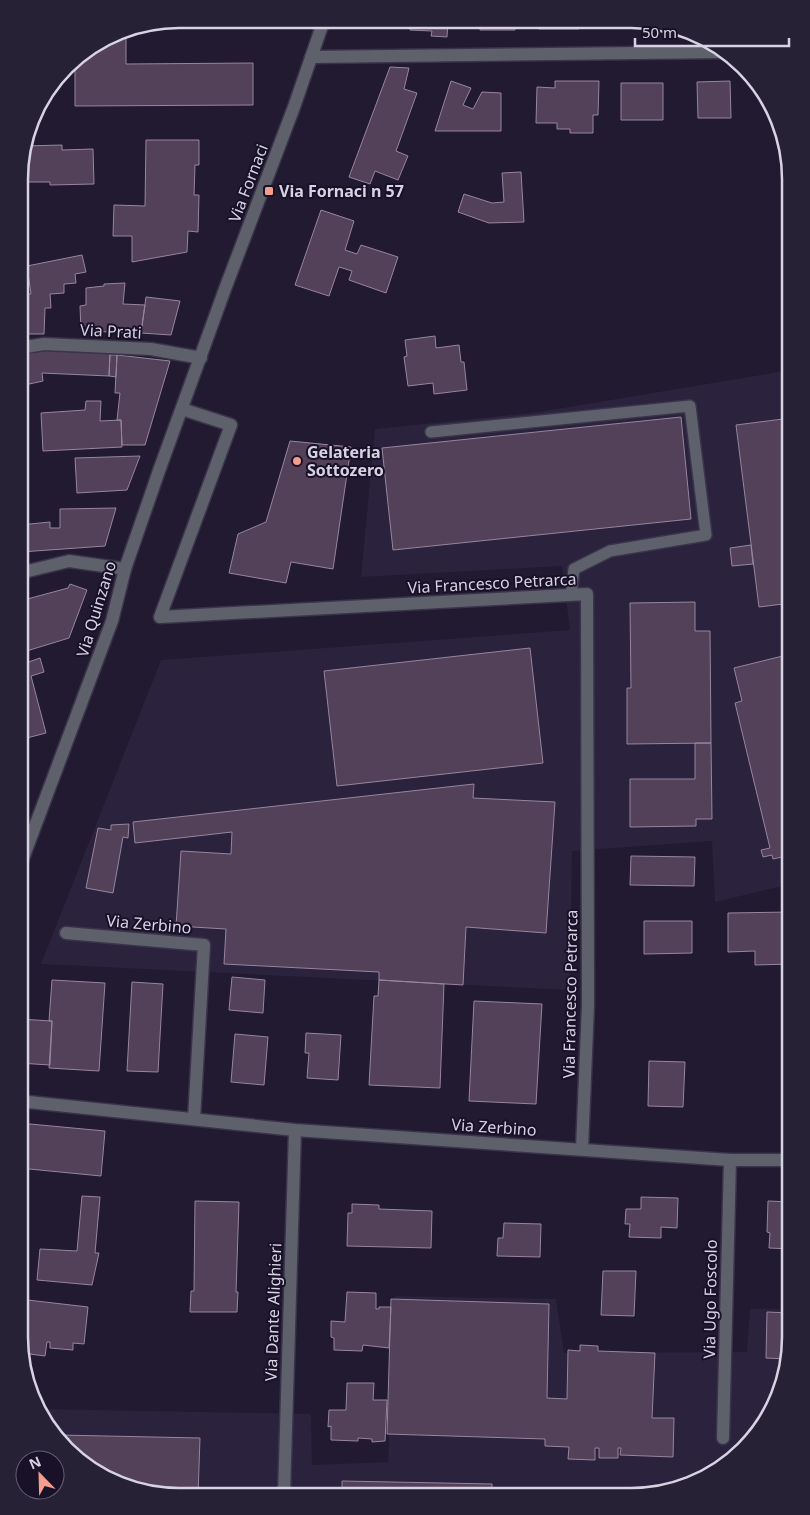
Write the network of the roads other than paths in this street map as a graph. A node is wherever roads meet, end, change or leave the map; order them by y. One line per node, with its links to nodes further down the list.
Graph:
1 (321, 28): 3 (street, Via Fornaci)
2 (714, 52): 3 (street)
3 (311, 57): 5 (street, Via Fornaci)
4 (28, 347): 5 (street, Via Prati)
5 (201, 358): 6 (street, Via Quinzano)
6 (182, 409): 8 (street, Via Quinzano); 10 (street, Via Francesco Petrarca)
7 (431, 432): 10 (lane)
8 (125, 569): 9 (street); 11 (street, Via Quinzano)
9 (28, 571)
10 (571, 595): 16 (street, Via Francesco Petrarca)
11 (28, 846)
12 (66, 933): 14 (street, Via Zerbino)
13 (28, 1102): 14 (street, Via Zerbino)
14 (194, 1119): 15 (street, Via Zerbino)
15 (295, 1130): 16 (street, Via Zerbino); 20 (street, Via Dante Alighieri)
16 (582, 1149): 17 (street, Via Zerbino)
17 (730, 1160): 18 (street, Via Zerbino); 19 (street, Via Ugo Foscolo)
18 (782, 1160)
19 (723, 1438)
20 (284, 1488)

